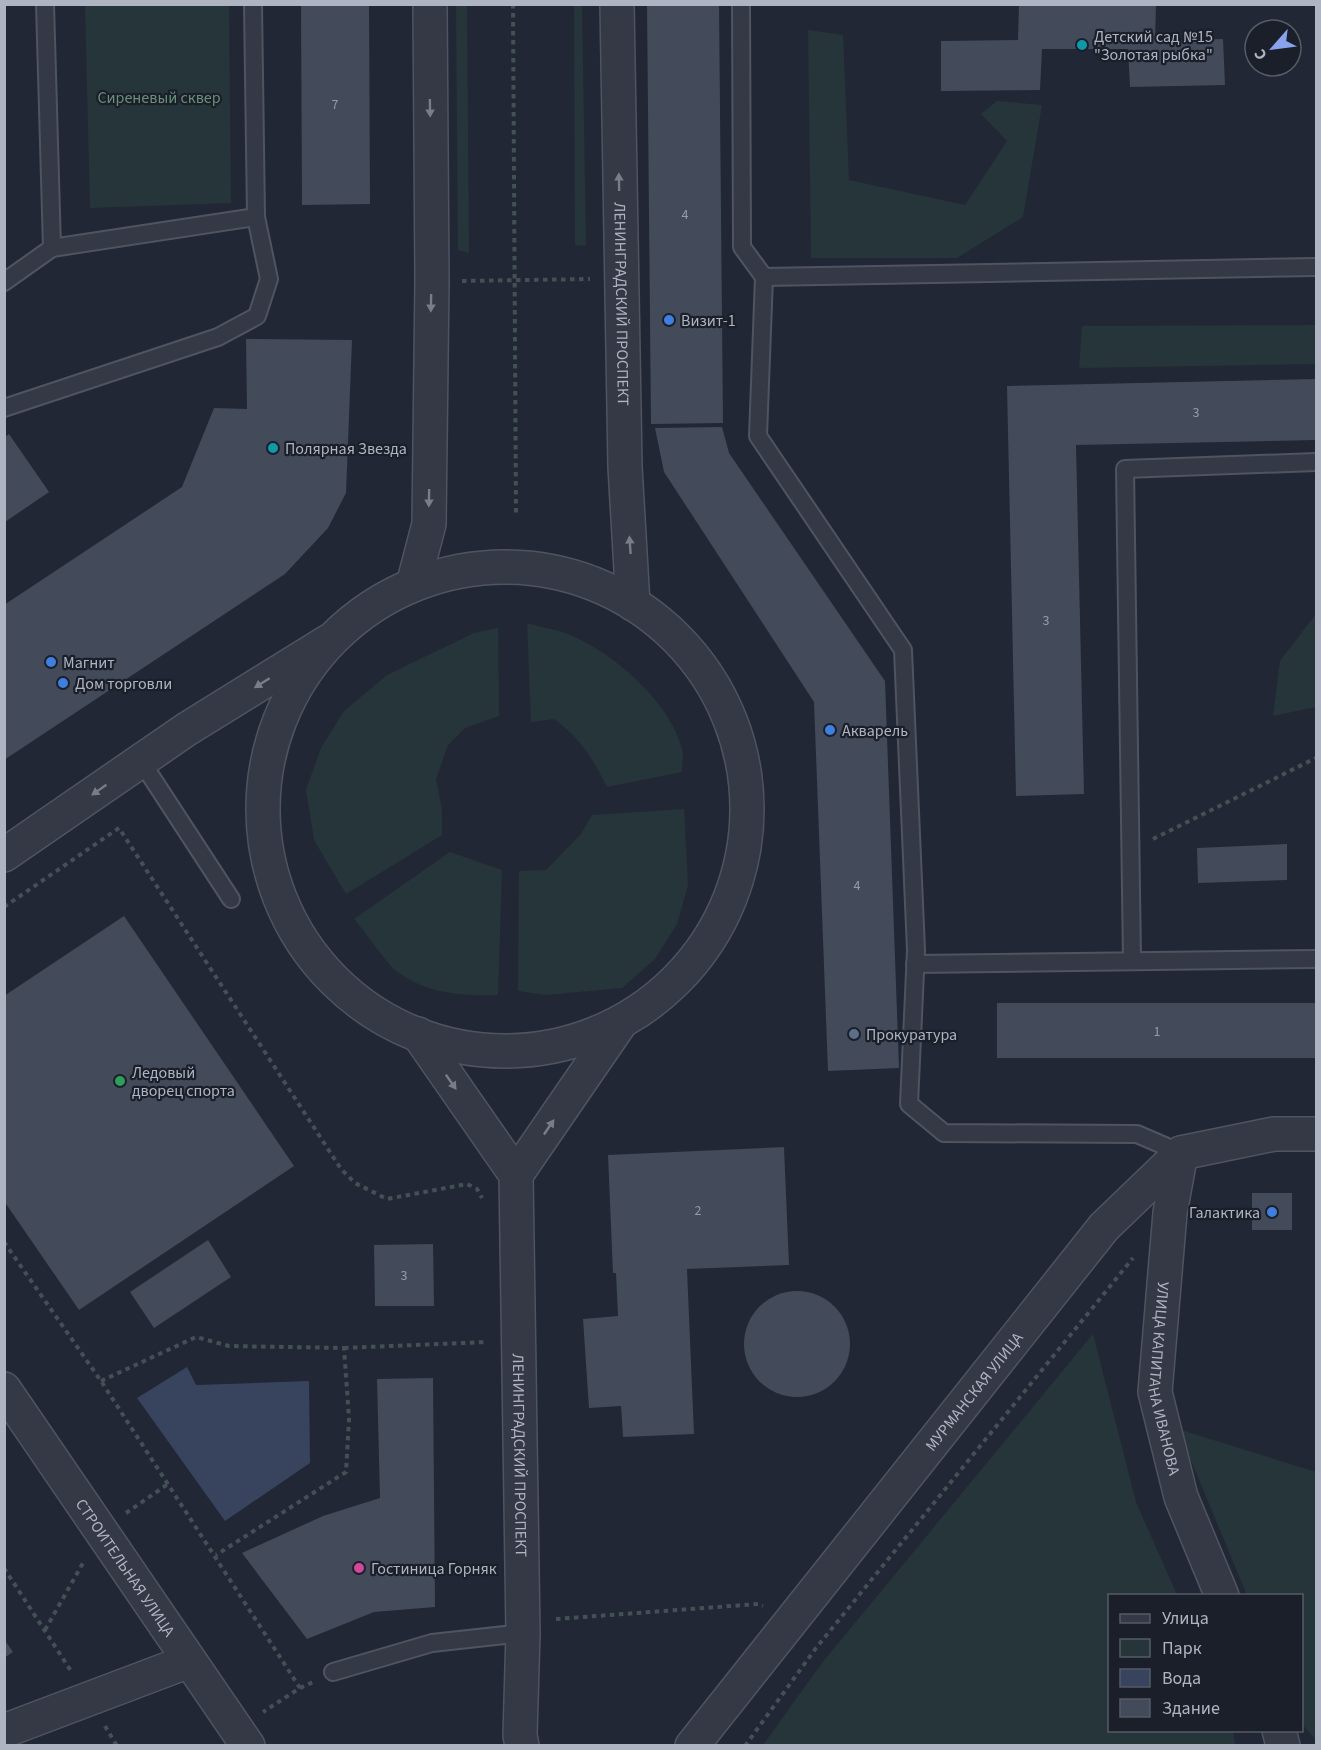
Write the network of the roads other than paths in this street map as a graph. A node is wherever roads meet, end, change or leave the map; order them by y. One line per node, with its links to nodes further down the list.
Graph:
1 (45, 4): 7 (lane)
2 (253, 4): 6 (lane)
3 (429, 4): 13 (street, one-way to 13)
4 (616, 4): 14 (street, ЛЕНИНГРАДСКИЙ ПРОСПЕКТ, one-way to 4)
5 (741, 4): 9 (lane)
6 (256, 217): 7 (lane); 11 (lane)
7 (52, 248): 10 (lane)
8 (1317, 267): 9 (lane)
9 (764, 277): 21 (lane)
10 (4, 282)
11 (4, 408)
12 (1317, 462): 20 (lane)
13 (413, 585): 14 (street); 15 (street)
14 (633, 604): 22 (street)
15 (329, 641): 16 (street, one-way to 16); 23 (street)
16 (141, 761): 17 (street, one-way to 17); 18 (lane)
17 (4, 855)
18 (231, 899)
19 (1317, 959): 20 (lane)
20 (1132, 960): 21 (lane)
21 (915, 964): 25 (lane)
22 (619, 1025): 23 (street); 26 (street, one-way to 22)
23 (418, 1034): 26 (street, one-way to 26)
24 (1317, 1134): 25 (street)
25 (1181, 1153): 28 (street, УЛИЦА КАПИТАНА ИВАНОВА); 35 (street, МУРМАНСКАЯ УЛИЦА)
26 (516, 1175): 29 (street, ЛЕНИНГРАДСКИЙ ПРОСПЕКТ)
27 (4, 1389): 30 (street, СТРОИТЕЛЬНАЯ УЛИЦА)
28 (1221, 1594)
29 (523, 1633): 31 (lane); 34 (street, ЛЕНИНГРАДСКИЙ ПРОСПЕКТ)
30 (189, 1661): 32 (street); 33 (street, СТРОИТЕЛЬНАЯ УЛИЦА)
31 (333, 1672)
32 (4, 1731)
33 (242, 1737)
34 (518, 1742)
35 (692, 1746)

